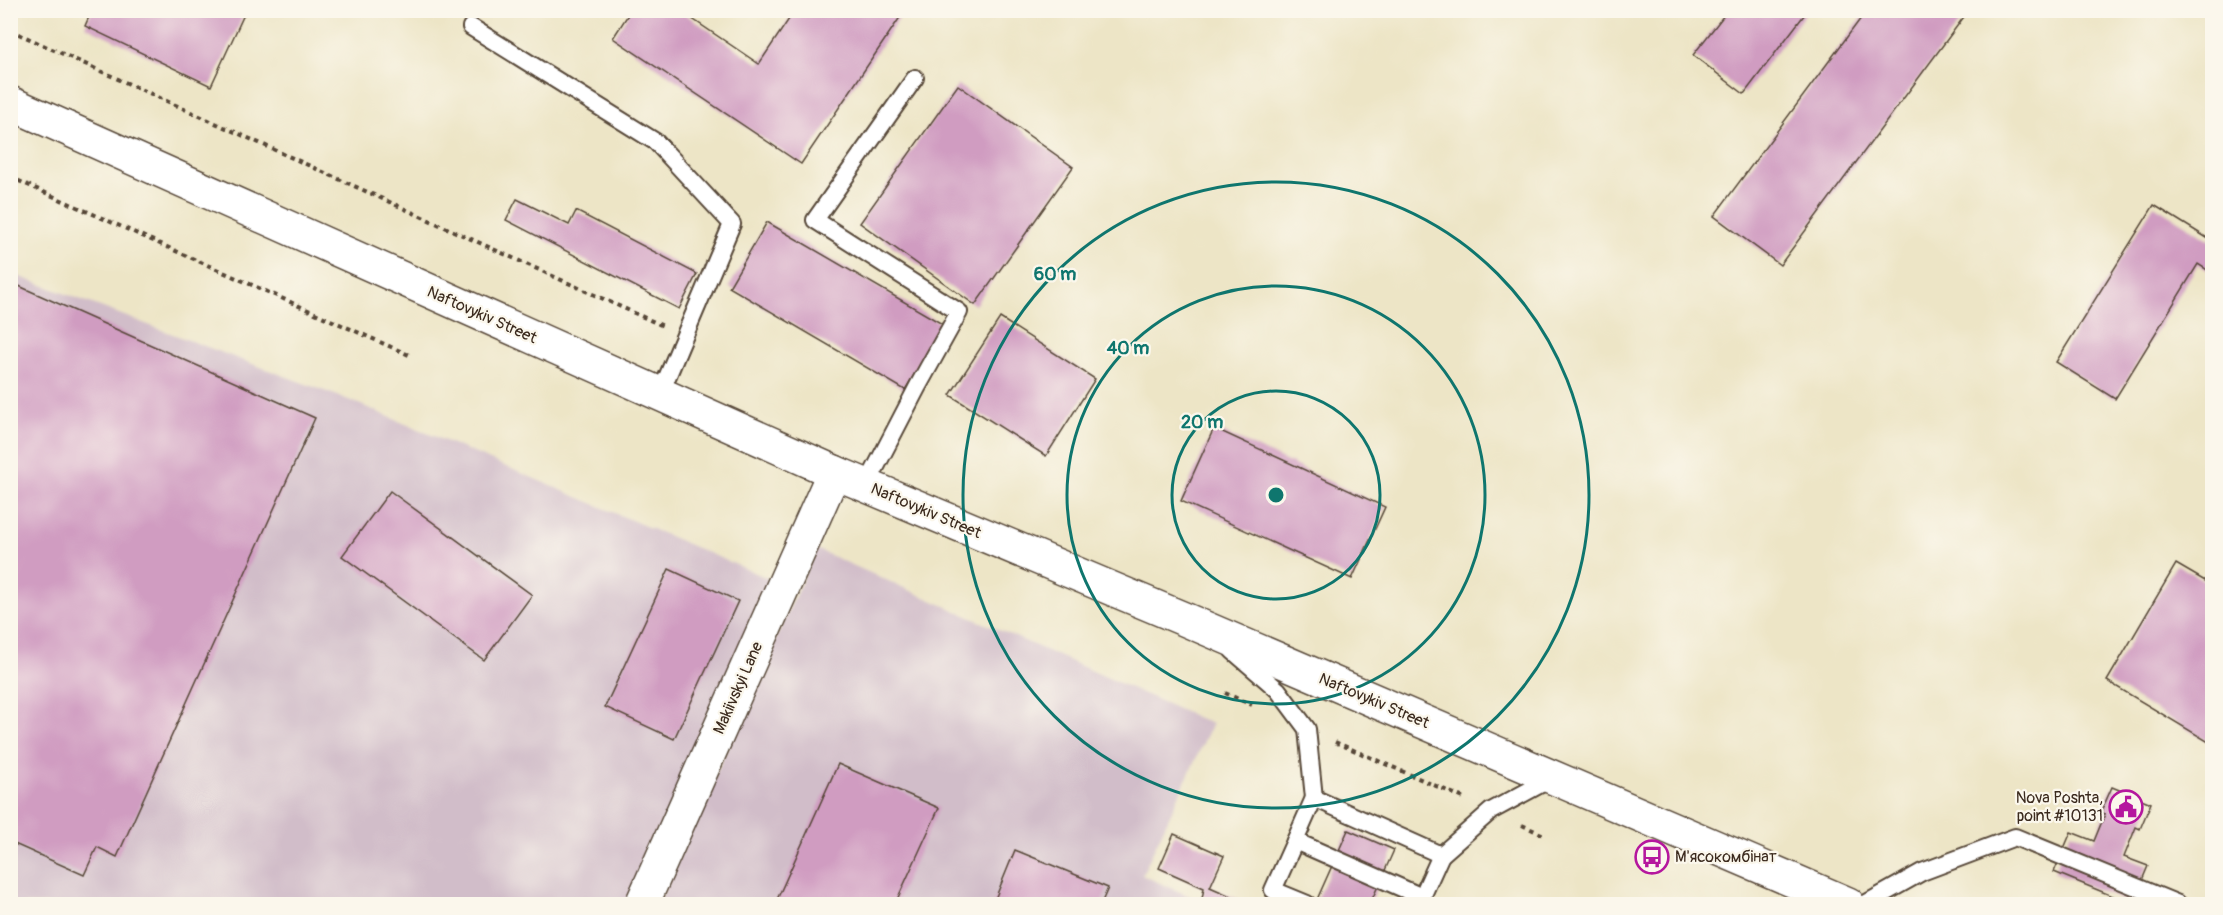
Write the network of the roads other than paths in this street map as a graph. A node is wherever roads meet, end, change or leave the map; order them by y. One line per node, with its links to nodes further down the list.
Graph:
1 (471, 27): 4 (lane)
2 (915, 78): 6 (lane)
3 (10, 103): 4 (street, Naftovykiv Street)
4 (660, 394): 5 (street, Naftovykiv Street)
5 (834, 472): 6 (street, Naftovykiv Street); 13 (street, Makiivskyi Lane)
6 (866, 486): 7 (street, Naftovykiv Street)
7 (1207, 629): 8 (street, Naftovykiv Street); 9 (lane)
8 (1552, 778): 11 (lane); 15 (street, Naftovykiv Street)
9 (1314, 798): 10 (lane); 11 (lane)
10 (1296, 841): 12 (lane); 14 (lane)
11 (1441, 855): 12 (lane)
12 (1421, 901)
13 (642, 904)
14 (1307, 904)
15 (1848, 904)
16 (1865, 904): 17 (lane)
17 (2178, 904)

